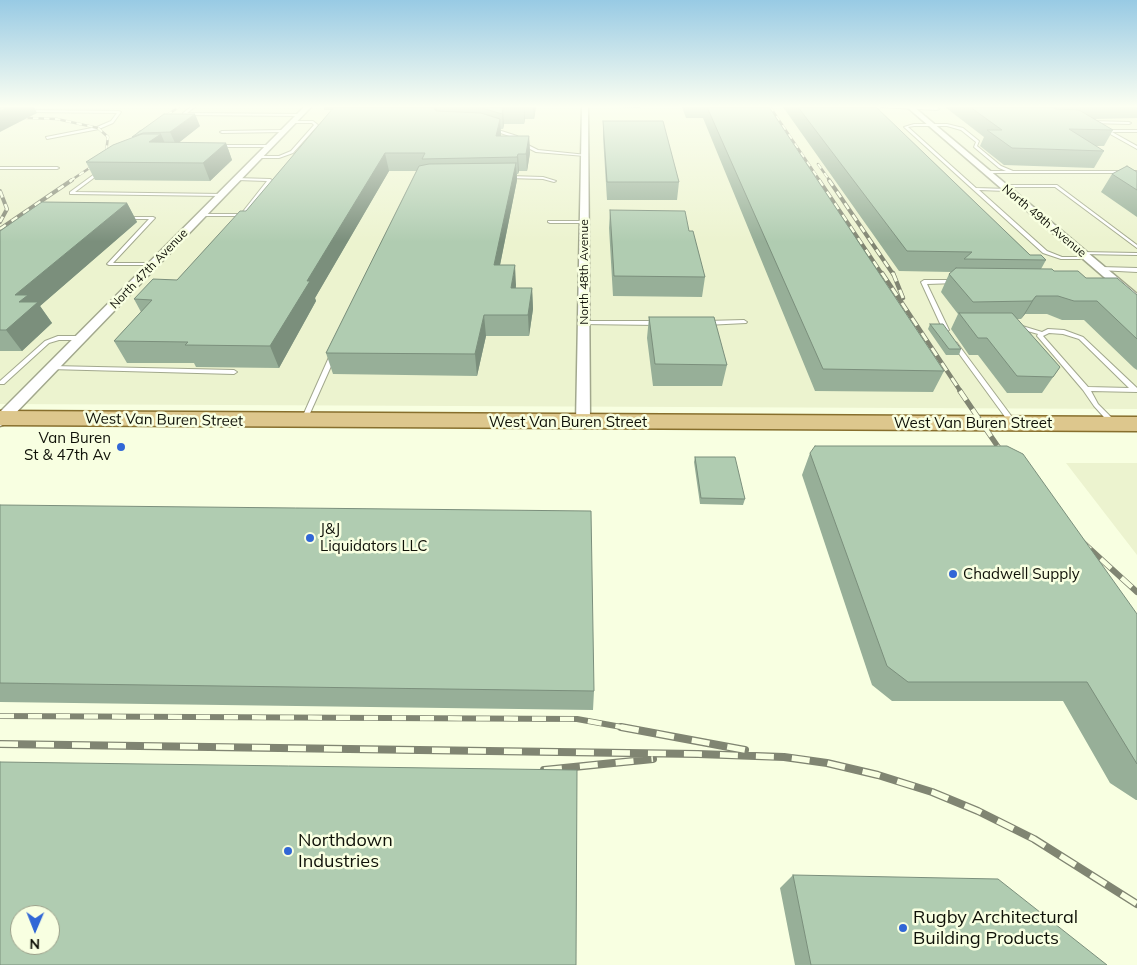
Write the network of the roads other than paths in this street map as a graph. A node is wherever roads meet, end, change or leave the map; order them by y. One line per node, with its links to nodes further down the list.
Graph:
1 (264, 152): 8 (street, North 47th Avenue)
2 (292, 152): 8 (lane)
3 (550, 152): 7 (lane)
4 (934, 152): 19 (lane)
5 (963, 152): 12 (street, North 49th Avenue)
6 (983, 152): 13 (lane)
7 (584, 155): 24 (street, North 48th Avenue)
8 (259, 157): 16 (street, North 47th Avenue)
9 (0, 168): 10 (lane)
10 (57, 168)
11 (105, 168): 20 (lane)
12 (986, 172): 13 (lane); 18 (street, North 49th Avenue)
13 (1012, 172): 14 (lane)
14 (1137, 172)
15 (498, 177): 17 (lane)
16 (237, 179): 20 (street, North 47th Avenue); 21 (lane)
17 (554, 181)
18 (1005, 188): 19 (lane); 25 (lane); 27 (street, North 49th Avenue)
19 (976, 190): 27 (lane)
20 (222, 195): 21 (street, North 47th Avenue)
21 (202, 215): 28 (street, North 47th Avenue)
22 (121, 218): 28 (lane)
23 (550, 222): 24 (lane)
24 (584, 222): 34 (street, North 48th Avenue)
25 (1137, 247)
26 (1137, 254): 27 (lane)
27 (1085, 256): 29 (street, North 49th Avenue)
28 (153, 264): 42 (street, North 47th Avenue)
29 (1101, 269): 30 (lane); 32 (street, North 49th Avenue)
30 (1137, 270)
31 (963, 282): 37 (lane)
32 (1137, 300)
33 (744, 322): 36 (lane)
34 (583, 323): 35 (lane); 52 (street, North 48th Avenue)
35 (667, 323)
36 (696, 323)
37 (942, 324): 38 (lane); 40 (lane)
38 (951, 324)
39 (1008, 325): 41 (lane)
40 (947, 332)
41 (1044, 334): 48 (lane); 49 (lane)
42 (82, 338): 45 (street, North 47th Avenue); 47 (lane)
43 (953, 341): 53 (lane)
44 (338, 347): 51 (lane)
45 (52, 368): 46 (lane); 50 (street, North 47th Avenue)
46 (234, 372)
47 (2, 383)
48 (1086, 389): 49 (lane); 54 (lane)
49 (1136, 390)
50 (1, 419): 51 (main road, West Van Buren Street)
51 (303, 421): 52 (main road, West Van Buren Street)
52 (582, 422): 53 (main road, West Van Buren Street)
53 (1013, 423): 54 (main road, West Van Buren Street)
54 (1114, 424): 55 (main road, West Van Buren Street)
55 (1137, 424)

